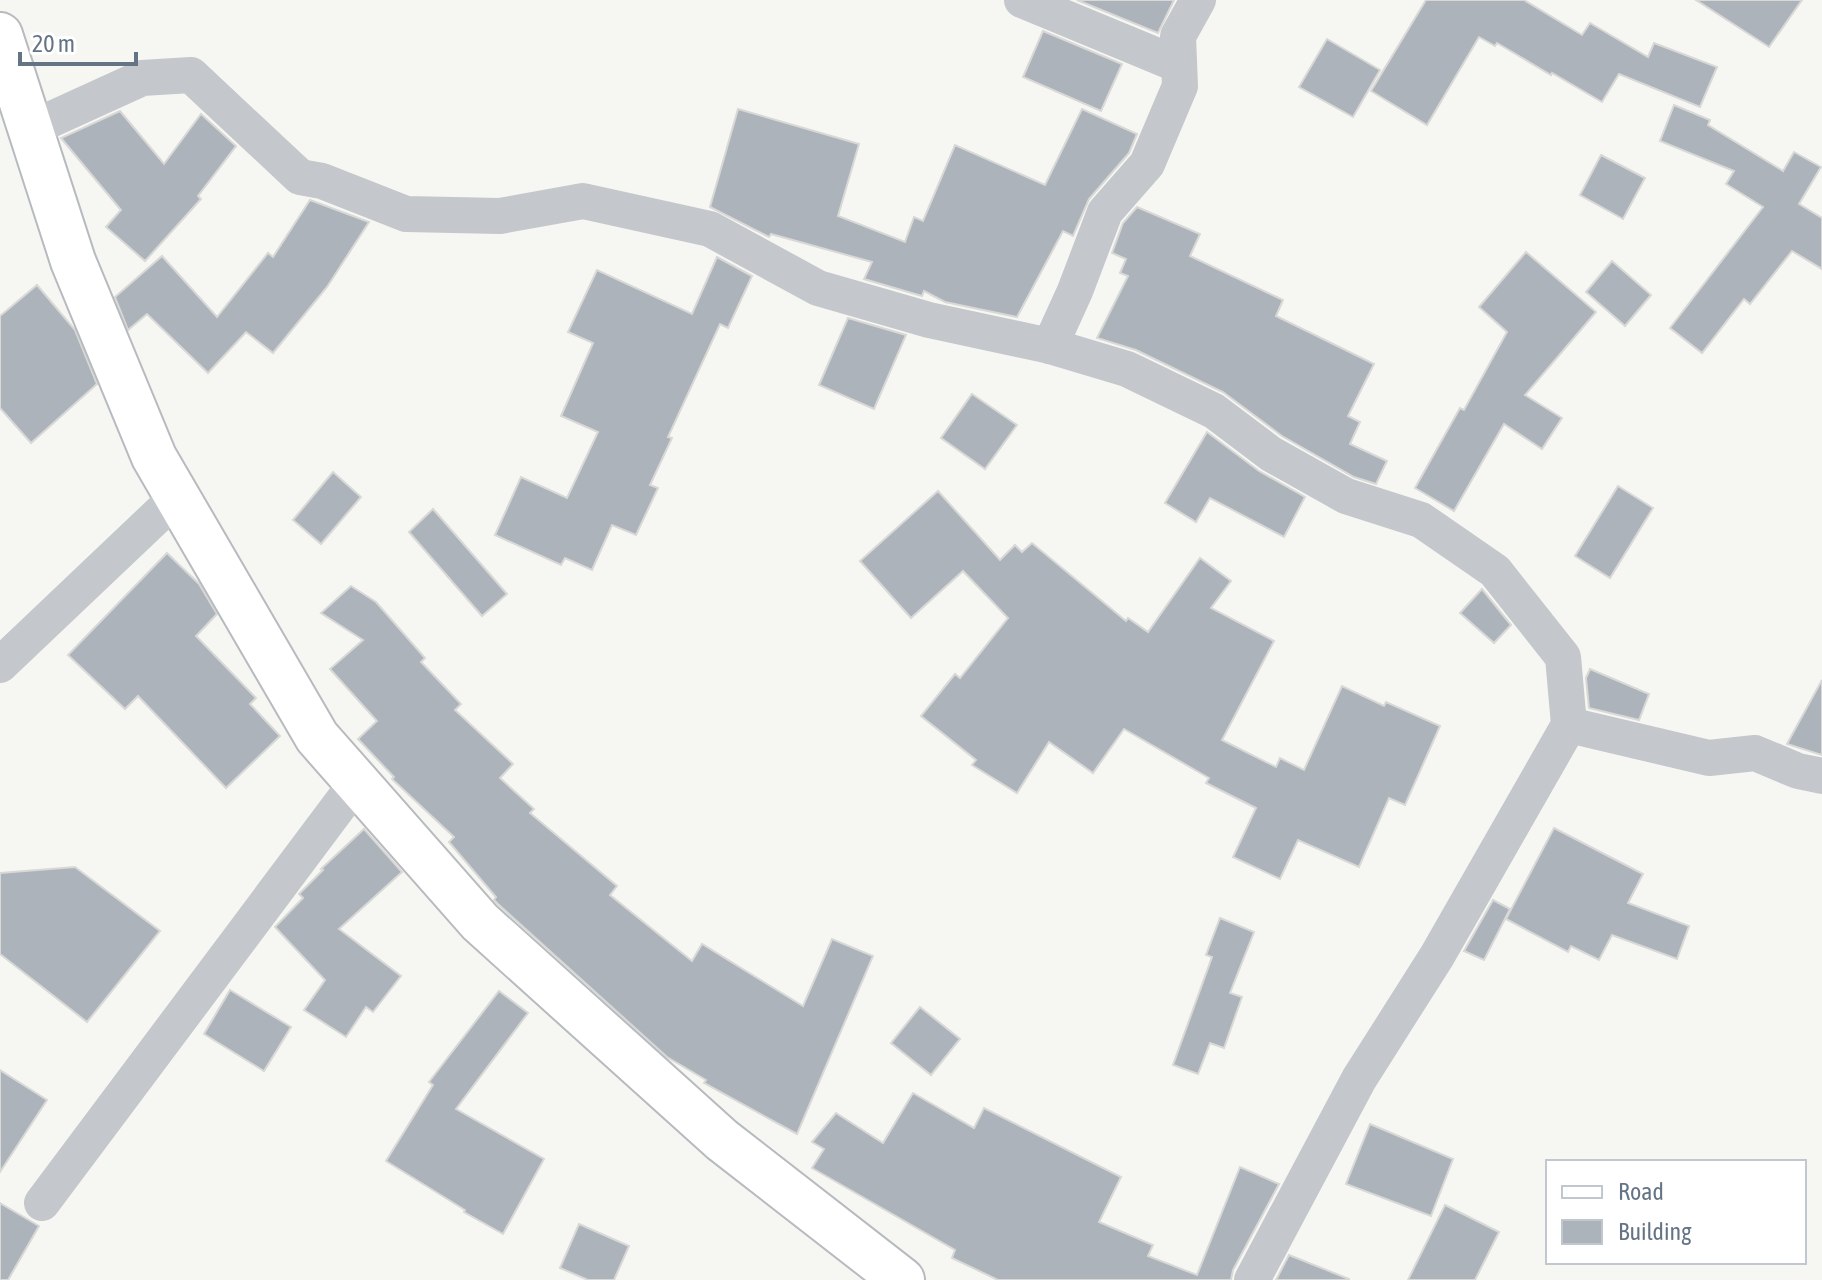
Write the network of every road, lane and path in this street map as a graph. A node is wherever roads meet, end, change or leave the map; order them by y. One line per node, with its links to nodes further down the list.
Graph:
1 (1022, 0): 4 (street)
2 (1198, 0): 4 (street)
3 (0, 35): 5 (main road)
4 (1179, 65): 6 (street)
5 (30, 129): 6 (street); 7 (main road)
6 (1050, 346): 9 (street)
7 (177, 497): 8 (street); 11 (main road)
8 (0, 665)
9 (1569, 725): 10 (street); 14 (street)
10 (1820, 772)
11 (357, 782): 12 (street); 13 (main road)
12 (42, 1203)
13 (902, 1280)
14 (1252, 1280)

